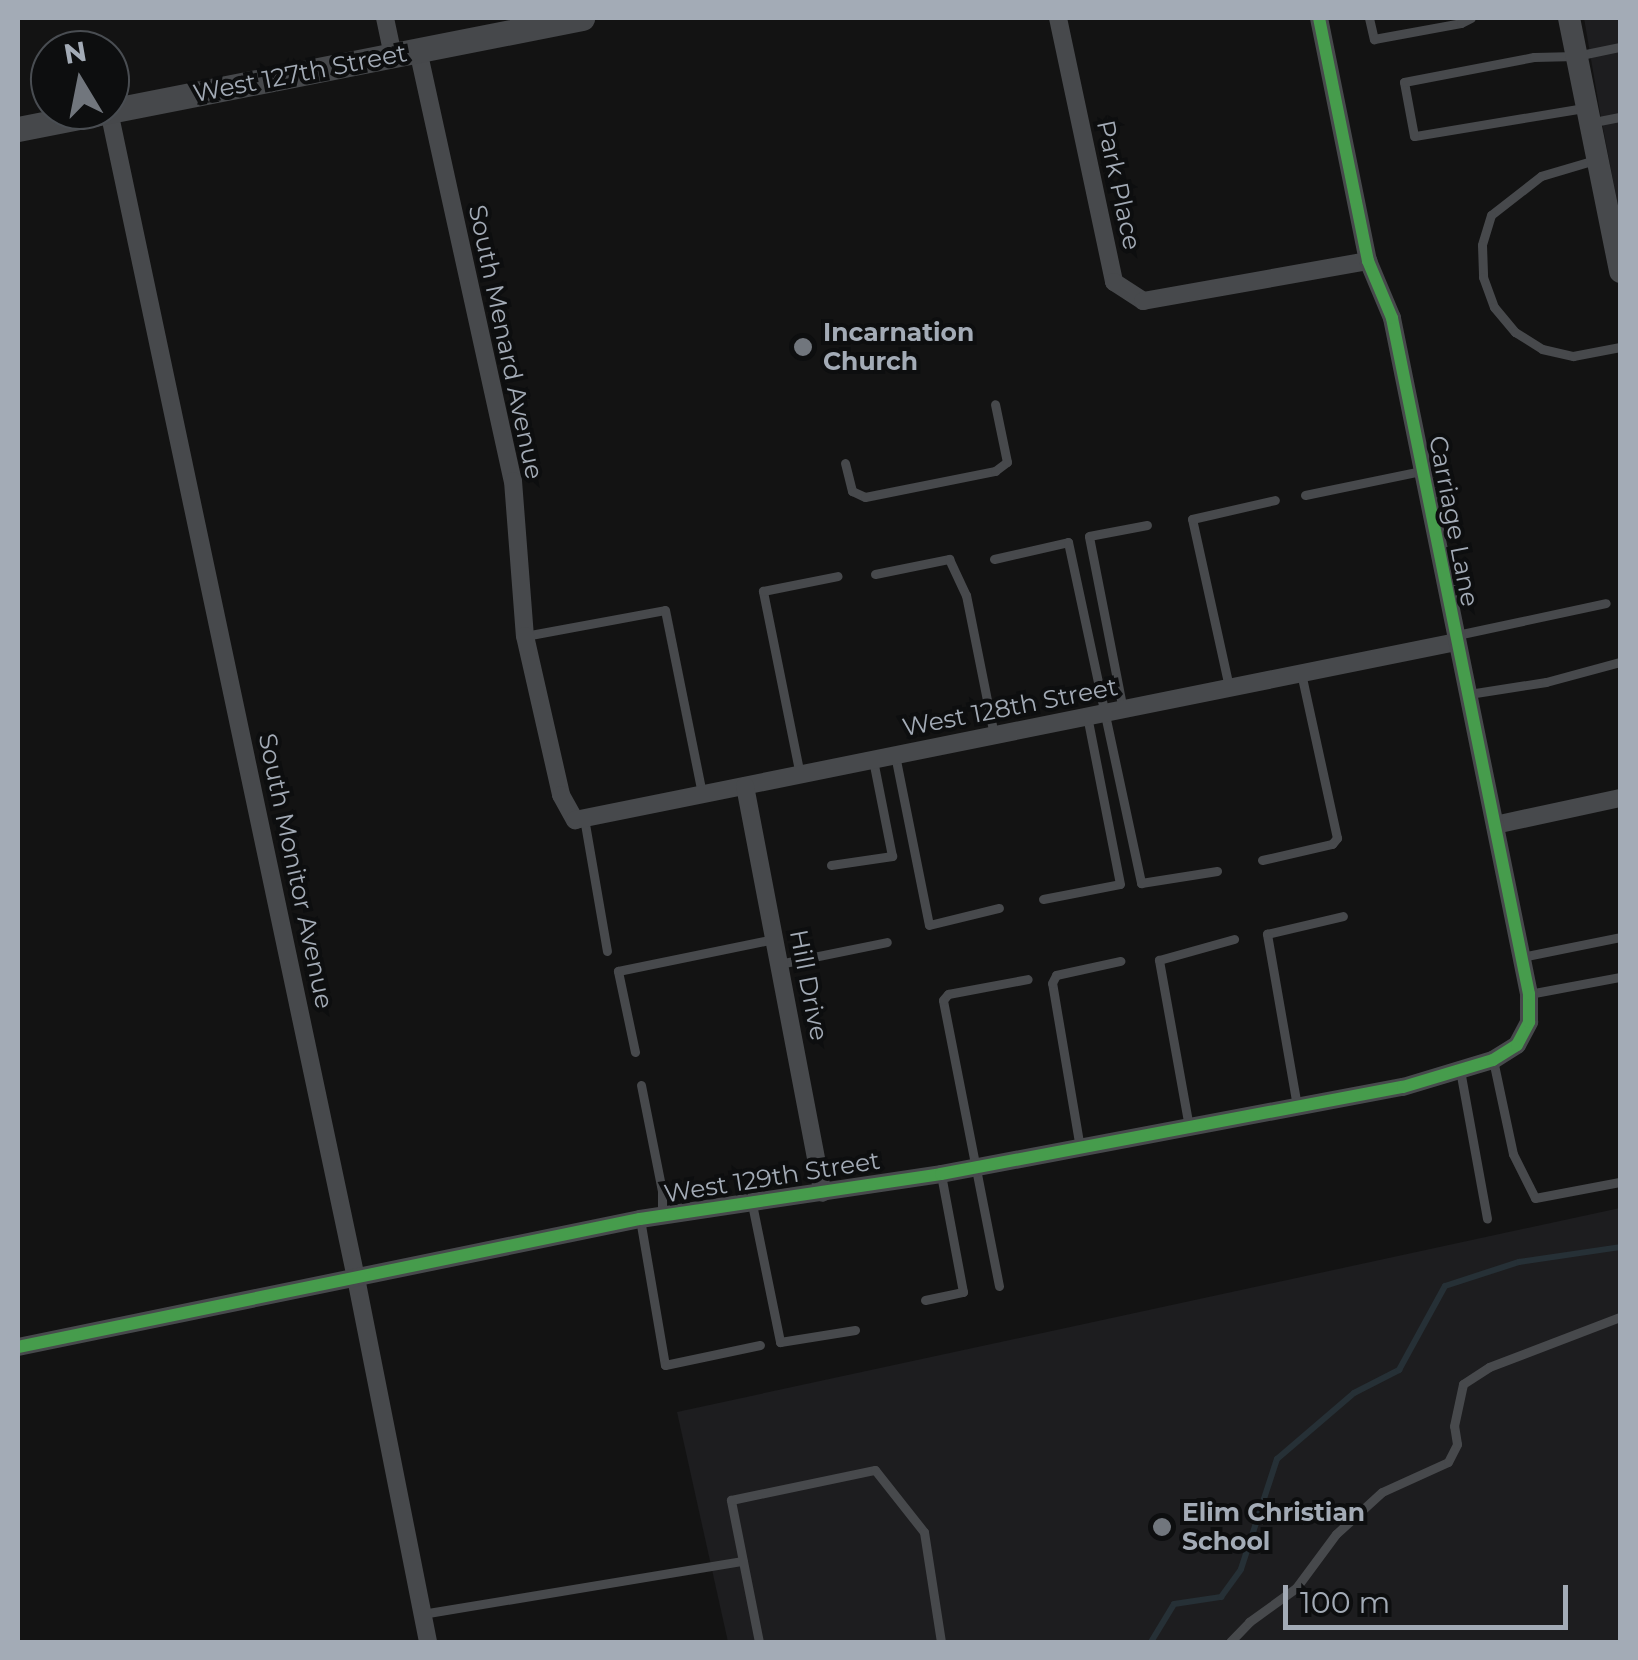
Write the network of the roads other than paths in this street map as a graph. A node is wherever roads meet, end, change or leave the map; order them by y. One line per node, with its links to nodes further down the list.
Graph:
1 (385, 18): 9 (street, South Menard Avenue)
2 (582, 18): 9 (main road, West 127th Street)
3 (1058, 18): 18 (street, Park Place)
4 (1319, 18): 18 (street, Carriage Lane)
5 (1370, 18): 6 (lane)
6 (1471, 18)
7 (1568, 18): 10 (street)
8 (1620, 48): 10 (lane)
9 (405, 52): 11 (main road, West 127th Street); 31 (street, South Menard Avenue)
10 (1576, 56): 12 (street); 12 (lane)
11 (130, 106)
12 (1588, 115): 13 (lane); 15 (street)
13 (1620, 117)
14 (114, 130): 81 (street, South Monitor Avenue)
15 (1598, 160): 16 (street); 20 (lane)
16 (1612, 186): 17 (street)
17 (1616, 222): 19 (street)
18 (1368, 261): 23 (street, Carriage Lane)
19 (1620, 272)
20 (1620, 347)
21 (995, 404): 22 (lane)
22 (845, 463)
23 (1421, 471): 24 (lane); 32 (street, Carriage Lane)
24 (1305, 494)
25 (1274, 500): 35 (lane)
26 (1147, 525): 37 (lane)
27 (994, 559): 37 (lane)
28 (876, 574): 39 (lane)
29 (838, 576): 42 (lane)
30 (1606, 603): 32 (lane)
31 (525, 636): 44 (lane); 46 (street, South Menard Avenue)
32 (1455, 639): 34 (street, West 128th Street); 36 (street, Carriage Lane)
33 (1620, 662): 36 (lane)
34 (1301, 673): 35 (street, West 128th Street); 48 (lane)
35 (1229, 688): 37 (street, West 128th Street)
36 (1467, 695): 47 (street, Carriage Lane)
37 (1115, 711): 38 (street, West 128th Street); 50 (lane)
38 (1087, 716): 39 (street, West 128th Street); 51 (lane)
39 (994, 736): 40 (street, West 128th Street)
40 (895, 756): 41 (street, West 128th Street); 52 (lane)
41 (874, 760): 42 (street, West 128th Street); 49 (lane)
42 (800, 775): 43 (street, West 128th Street)
43 (746, 786): 44 (street, West 128th Street); 55 (street, Hill Drive)
44 (702, 794): 46 (street, West 128th Street)
45 (1620, 798): 47 (street)
46 (579, 819): 58 (lane)
47 (1495, 825): 59 (street, Carriage Lane)
48 (1262, 860)
49 (831, 866)
50 (1218, 872)
51 (1043, 900)
52 (999, 908)
53 (1343, 916): 70 (lane)
54 (1620, 937): 59 (lane)
55 (774, 939): 61 (street, Hill Drive); 66 (lane)
56 (1234, 939): 71 (lane)
57 (888, 942): 61 (lane)
58 (607, 951)
59 (1522, 957): 64 (street, Carriage Lane)
60 (1120, 962): 72 (lane)
61 (779, 964): 76 (street, Hill Drive)
62 (1620, 977): 64 (lane)
63 (1028, 979): 73 (lane)
64 (1529, 994): 65 (street, Carriage Lane)
65 (1524, 1036): 67 (street, West 129th Street)
66 (635, 1052)
67 (1493, 1060): 68 (street, West 129th Street); 75 (lane)
68 (1459, 1067): 70 (street, West 129th Street); 80 (lane)
69 (642, 1086): 78 (lane)
70 (1298, 1106): 71 (street, West 129th Street)
71 (1188, 1127): 72 (street, West 129th Street)
72 (1080, 1148): 73 (street, West 129th Street)
73 (976, 1168): 74 (street, West 129th Street); 82 (lane)
74 (941, 1174): 76 (street, West 129th Street); 83 (lane)
75 (1620, 1182)
76 (823, 1193): 77 (street, West 129th Street)
77 (752, 1204): 78 (street, West 129th Street); 85 (lane)
78 (662, 1217): 79 (street, West 129th Street)
79 (640, 1219): 81 (street, West 129th Street); 86 (lane)
80 (1487, 1219)
81 (356, 1278): 87 (street, West 129th Street); 89 (street, South Monitor Avenue)
82 (999, 1286)
83 (925, 1300)
84 (1620, 1317): 93 (lane)
85 (855, 1330)
86 (760, 1345)
87 (18, 1346)
88 (743, 1561): 89 (lane); 91 (lane); 92 (lane)
89 (422, 1614): 90 (street, South Monitor Avenue)
90 (428, 1642)
91 (760, 1642)
92 (941, 1642)
93 (1230, 1642)

